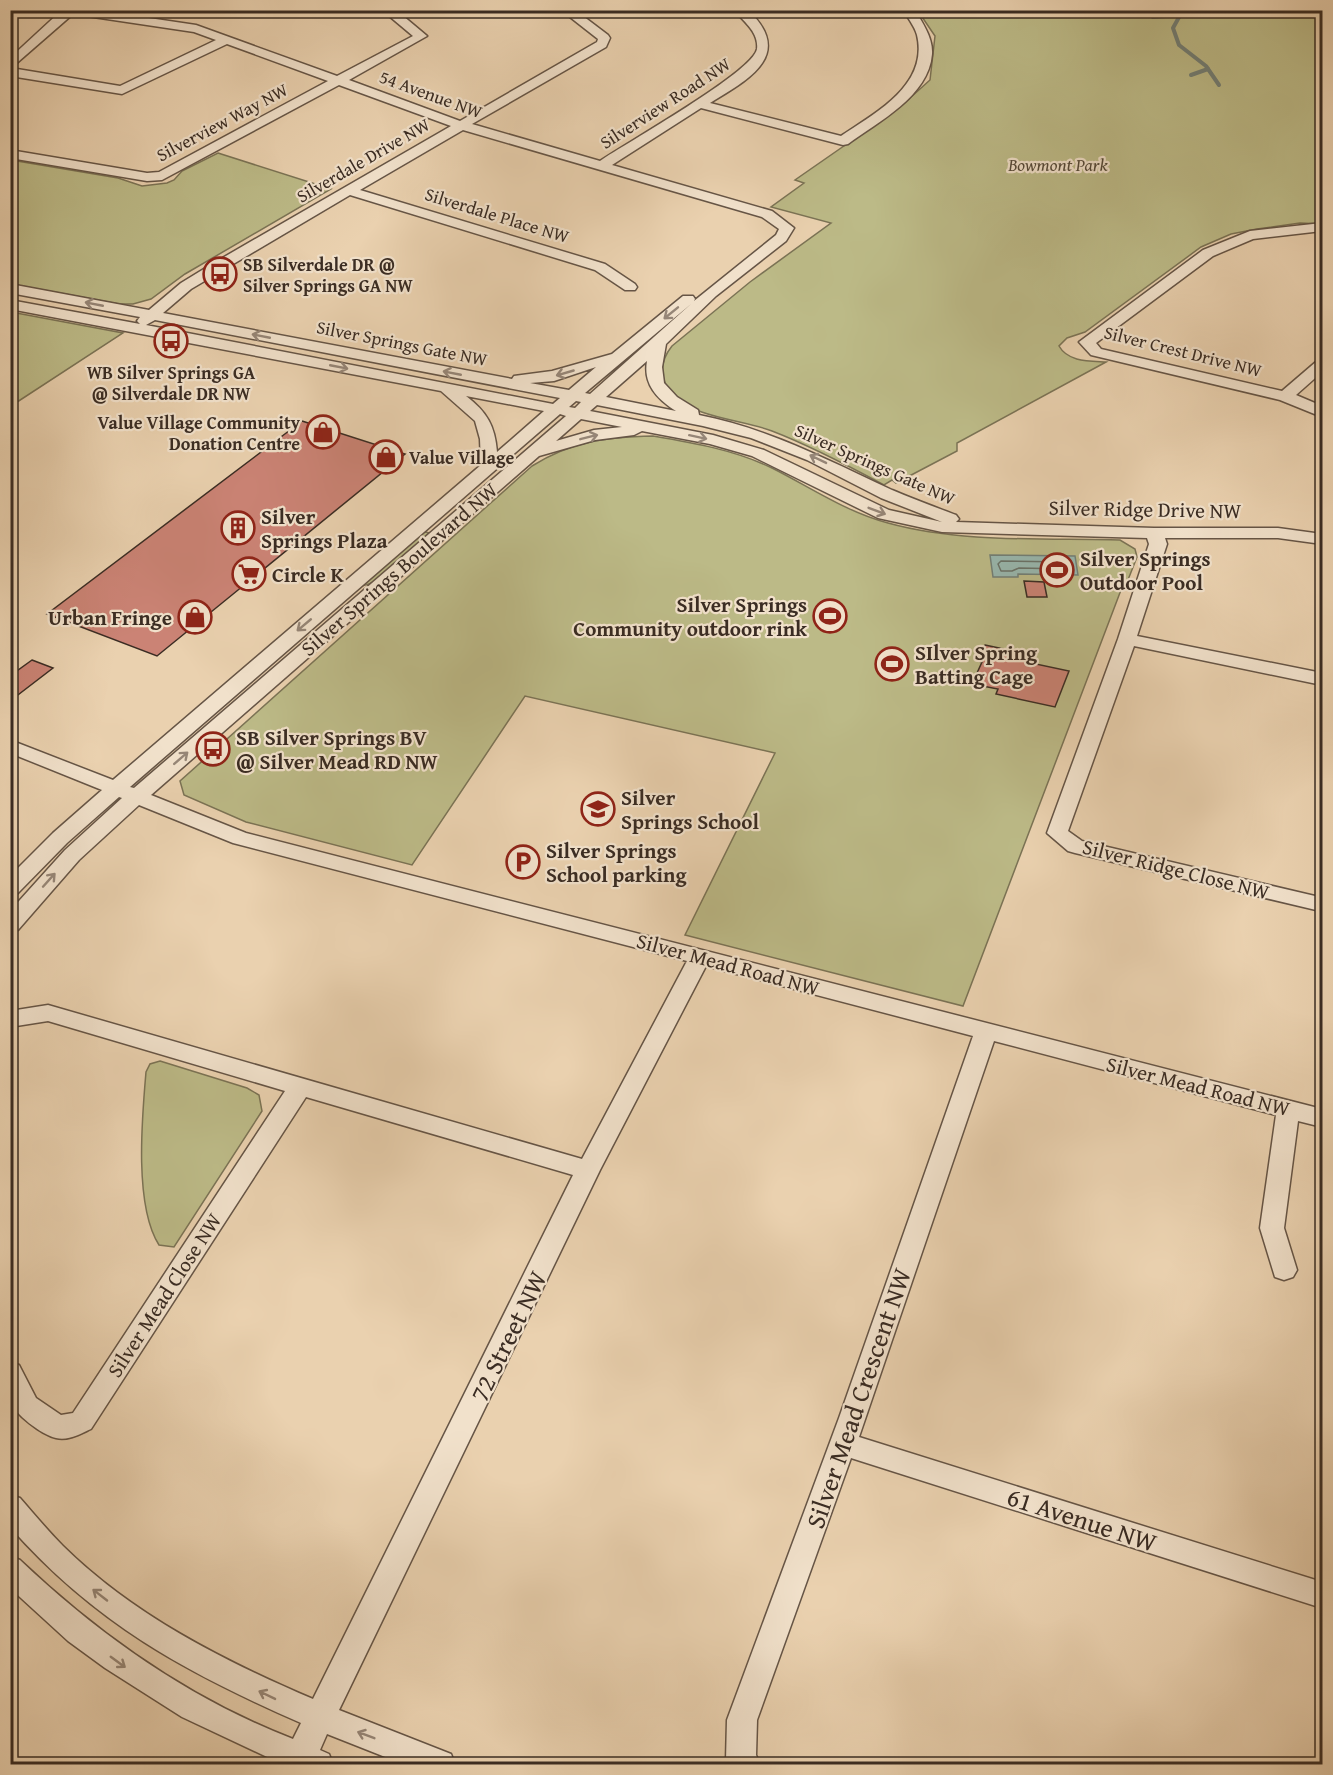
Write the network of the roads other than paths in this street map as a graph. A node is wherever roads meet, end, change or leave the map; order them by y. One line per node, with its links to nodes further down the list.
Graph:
1 (388, 10): 9 (street, Silverview Way NW)
2 (567, 10): 11 (street, Silverdale Drive NW)
3 (740, 10): 10 (street, Silverview Road NW)
4 (909, 10): 10 (street)
5 (69, 11): 6 (street, 54 Avenue NW); 7 (street)
6 (227, 40): 8 (street); 9 (street, 54 Avenue NW)
7 (10, 65)
8 (10, 72)
9 (339, 80): 11 (street, 54 Avenue NW); 12 (street, Silverview Way NW)
10 (700, 104): 13 (street, Silverview Road NW)
11 (460, 125): 13 (street, 54 Avenue NW); 14 (street, Silverdale Drive NW)
12 (10, 154)
13 (601, 167): 15 (street, 54 Avenue NW)
14 (347, 190): 17 (street, Silverdale Place NW); 20 (street, Silverdale Drive NW)
15 (779, 221): 22 (street, Silver Springs Boulevard NW); 23 (street, Silver Springs Boulevard NW, one-way to 23)
16 (1323, 227): 28 (street, Silver Crest Drive NW)
17 (630, 287)
18 (10, 288): 20 (street, Silver Springs Gate NW, one-way to 18)
19 (10, 304): 21 (street, Silver Springs Gate NW)
20 (152, 315): 21 (street, Silverdale Drive NW); 25 (street, Silver Springs Gate NW, one-way to 20)
21 (137, 328): 26 (street, Silver Springs Gate NW, one-way to 26)
22 (659, 343): 29 (street, Silver Springs Boulevard NW); 33 (street)
23 (621, 354): 25 (street, one-way to 25); 27 (street, Silver Springs Boulevard NW)
24 (1323, 364): 28 (street)
25 (494, 381): 27 (street, Silver Springs Gate NW)
26 (442, 386): 30 (street, Silver Springs Gate NW); 36 (street)
27 (572, 396): 29 (street, Silver Springs Gate NW); 30 (street, Silver Springs Boulevard NW)
28 (1285, 396): 31 (street, Silver Crest Drive NW)
29 (593, 400): 32 (street, Silver Springs Boulevard NW); 33 (street, Silver Springs Gate NW)
30 (557, 408): 32 (street, Silver Springs Gate NW); 36 (street, Silver Springs Boulevard NW)
31 (1323, 411)
32 (578, 413): 34 (street, Silver Springs Gate NW); 35 (street, Silver Springs Boulevard NW)
33 (705, 421): 37 (street, Silver Springs Gate NW, one-way to 33)
34 (658, 429): 35 (street, one-way to 34); 37 (street, Silver Springs Gate NW, one-way to 37)
35 (532, 453): 44 (street, Silver Springs Boulevard NW, one-way to 35)
36 (489, 466): 43 (street, Silver Springs Boulevard NW, one-way to 43)
37 (967, 526): 38 (street, Silver Ridge Drive NW)
38 (1154, 533): 39 (street, Silver Ridge Drive NW); 40 (street, Silver Ridge Close NW)
39 (1323, 538)
40 (1127, 639): 41 (street); 46 (street, Silver Ridge Close NW)
41 (1323, 679)
42 (10, 746): 43 (street, Silver Mead Road NW)
43 (117, 789): 44 (street, Silver Mead Road NW); 45 (street, Silver Springs Boulevard NW)
44 (138, 797): 47 (street, Silver Springs Boulevard NW, one-way to 44); 48 (street, Silver Mead Road NW)
45 (10, 889)
46 (1323, 901)
47 (10, 925)
48 (700, 957): 50 (street, Silver Mead Road NW); 54 (street, 72 Street NW)
49 (10, 1019): 51 (street)
50 (986, 1031): 52 (street, Silver Mead Road NW); 57 (street, Silver Mead Crescent NW)
51 (300, 1087): 54 (street); 56 (street, Silver Mead Close NW)
52 (1288, 1109): 53 (street, Silver Mead Road NW); 55 (street)
53 (1323, 1118)
54 (588, 1170): 61 (street, 72 Street NW)
55 (1284, 1270)
56 (10, 1373)
57 (842, 1443): 60 (street, 61 Avenue NW); 64 (street, Silver Mead Crescent NW)
58 (10, 1507): 61 (street, one-way to 58)
59 (10, 1569): 62 (street, one-way to 62)
60 (1323, 1595)
61 (321, 1718): 62 (street, 72 Street NW); 63 (street, one-way to 61)
62 (305, 1762)
63 (440, 1764)
64 (745, 1764)

